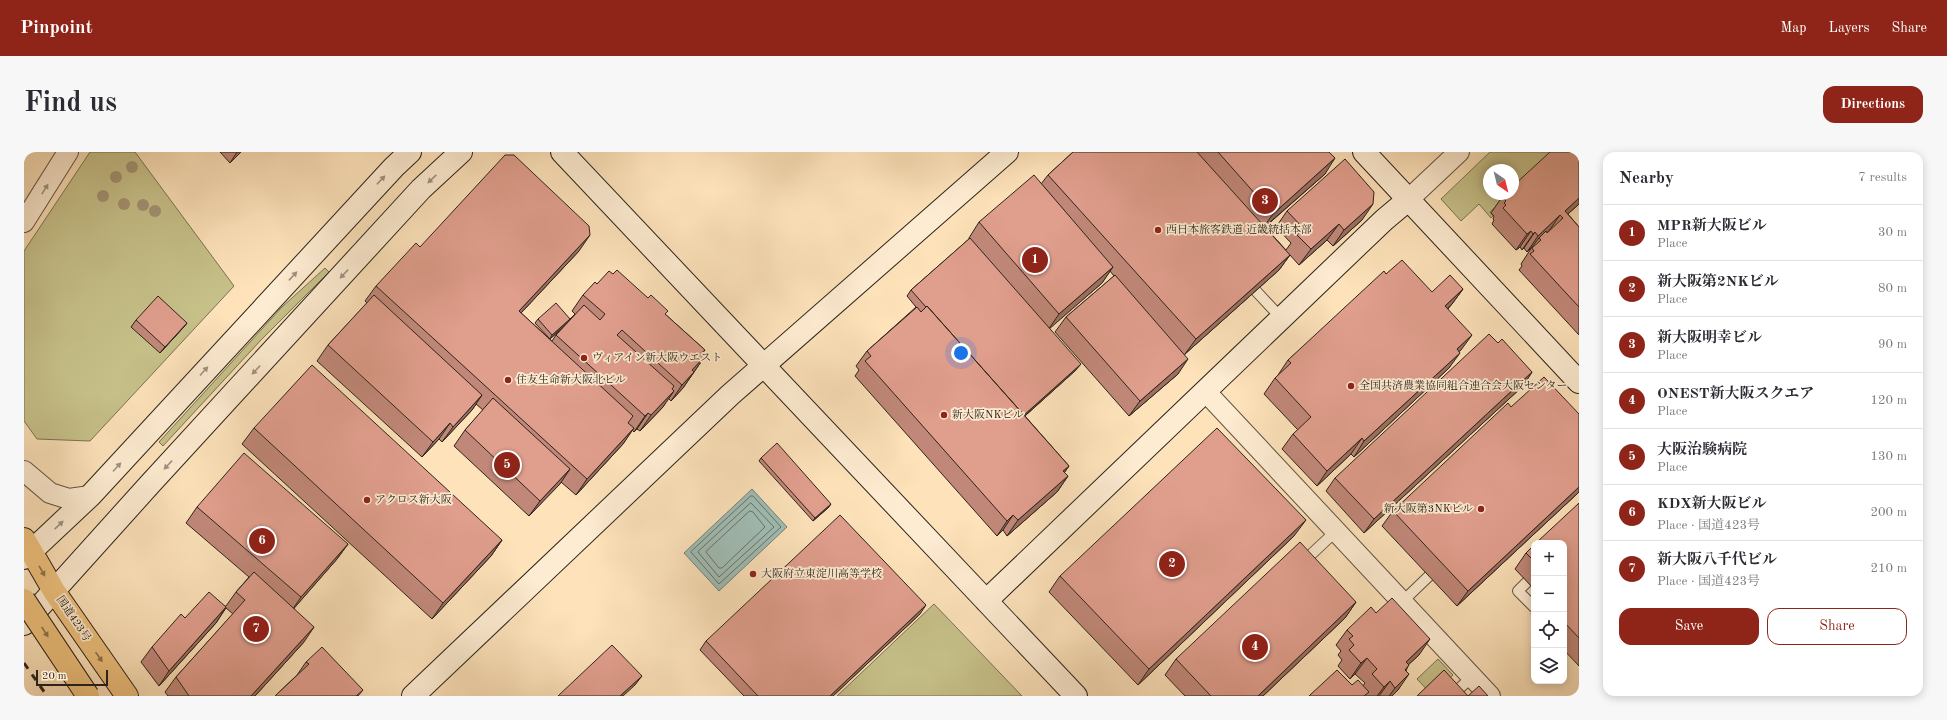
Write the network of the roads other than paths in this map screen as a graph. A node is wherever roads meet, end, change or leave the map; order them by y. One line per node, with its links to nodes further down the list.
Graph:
1 (68, 152): 9 (street, one-way to 1)
2 (410, 152): 16 (street, one-way to 2)
3 (461, 152): 22 (street, one-way to 22)
4 (562, 152): 12 (street)
5 (1007, 152): 12 (street)
6 (1364, 152): 8 (street)
7 (1459, 152): 8 (street)
8 (1409, 199): 11 (street); 13 (street)
9 (24, 222)
10 (1256, 291): 11 (lane)
11 (1282, 319): 14 (street)
12 (764, 365): 24 (street); 31 (street)
13 (1579, 382)
14 (1205, 391): 17 (street); 24 (street)
15 (24, 471): 16 (street)
16 (90, 496): 18 (street, one-way to 16)
17 (1336, 531): 19 (lane); 25 (street)
18 (26, 549): 22 (highway, 国道423号, one-way to 22)
19 (1297, 567)
20 (1429, 576): 25 (lane)
21 (1527, 582): 26 (lane)
22 (54, 591): 27 (street); 30 (highway, 国道423号, one-way to 30)
23 (24, 600): 29 (highway, one-way to 29, bridge)
24 (986, 601): 32 (street)
25 (1402, 602): 28 (street)
26 (1531, 604)
27 (24, 624)
28 (1472, 677): 33 (lane); 34 (street)
29 (88, 696)
30 (127, 696)
31 (413, 696)
32 (1076, 696)
33 (1451, 696)
34 (1490, 696)

